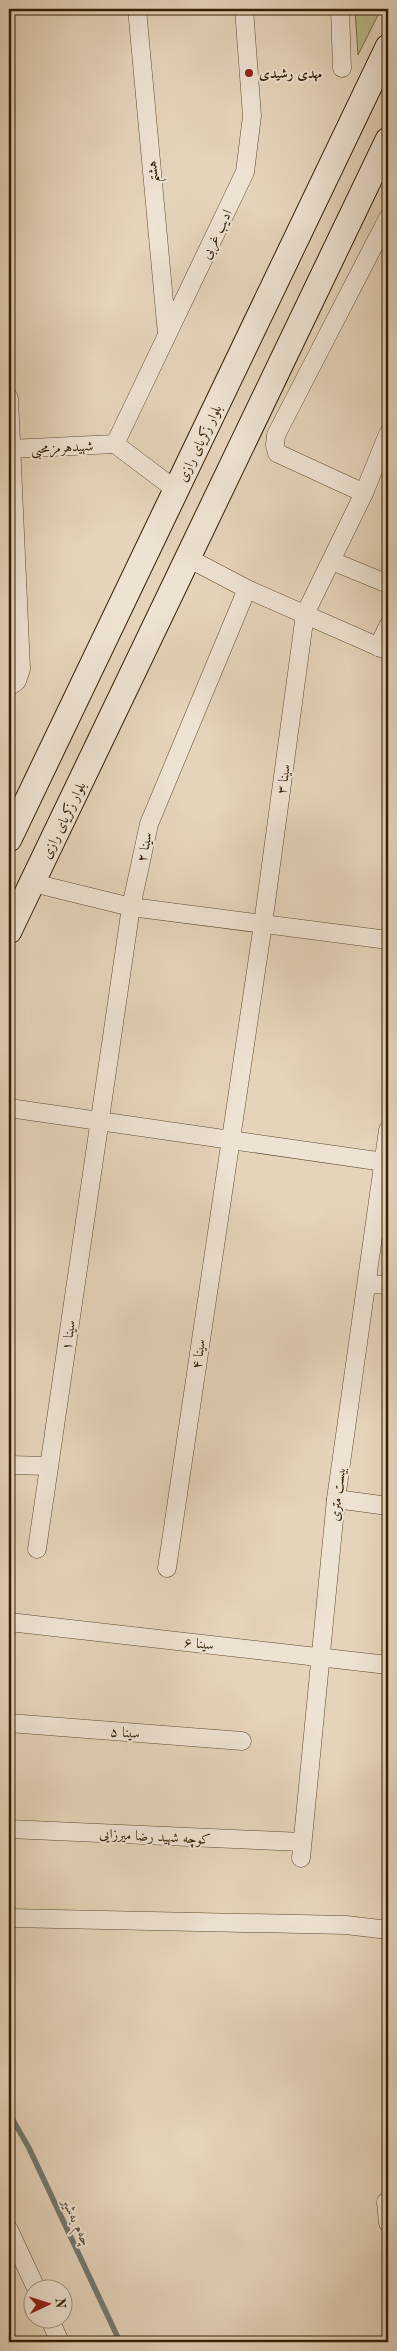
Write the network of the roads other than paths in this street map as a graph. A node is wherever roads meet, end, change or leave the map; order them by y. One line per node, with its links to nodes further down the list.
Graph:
1 (137, 9): 8 (street, هشتم)
2 (244, 9): 8 (street, ادیب غربی)
3 (340, 9): 5 (street)
4 (388, 47): 15 (main road, بلوار زکریای رازی)
5 (342, 68)
6 (388, 140): 9 (main road, بلوار زکریای رازی)
7 (388, 218): 11 (street)
8 (167, 335): 13 (street, ادیب غربی)
9 (265, 397): 11 (street); 17 (main road, بلوار زکریای رازی)
10 (9, 398): 14 (street)
11 (289, 411): 16 (street)
12 (388, 434): 16 (street, سینا ۳)
13 (115, 444): 14 (street, شهیدهرمزمحبی); 15 (street)
14 (10, 449): 24 (street)
15 (176, 490): 25 (main road, بلوار زکریای رازی)
16 (364, 493): 18 (street, سینا ۳)
17 (188, 558): 20 (street); 26 (main road, بلوار زکریای رازی)
18 (332, 561): 19 (street); 21 (street, سینا ۳)
19 (388, 584)
20 (247, 589): 21 (street); 27 (street, سینا ۲)
21 (305, 614): 23 (street); 28 (street, سینا ۳)
22 (388, 626): 23 (street)
23 (383, 649)
24 (9, 687)
25 (9, 839)
26 (32, 883): 27 (street); 29 (main road, بلوار زکریای رازی)
27 (131, 907): 28 (street); 32 (street, سینا ۲)
28 (263, 924): 30 (street); 34 (street, سینا ۳)
29 (9, 931)
30 (388, 940)
31 (9, 1108): 32 (street)
32 (100, 1121): 34 (street); 39 (street, ۱ سینا)
33 (388, 1130): 35 (street, بیست متری)
34 (230, 1139): 35 (street); 43 (street, سینا ۴)
35 (384, 1162): 36 (street, بیست متری)
36 (368, 1284): 37 (street); 40 (street, بیست متری)
37 (388, 1285)
38 (9, 1464): 39 (street)
39 (48, 1466): 42 (street, ۱ سینا)
40 (336, 1499): 41 (street); 45 (street, بیست متری)
41 (388, 1506)
42 (37, 1549)
43 (167, 1568)
44 (9, 1622): 45 (street, سینا ۶)
45 (321, 1656): 46 (street, سینا ۶); 50 (street, بیست متری)
46 (388, 1665)
47 (9, 1723): 48 (street, سینا ۵)
48 (242, 1741)
49 (9, 1829): 50 (street, کوچه شهید رضا میرزایی)
50 (301, 1850)
51 (9, 1918): 52 (street)
52 (388, 1930)
53 (388, 2202): 54 (street)
54 (388, 2223)
55 (9, 2230): 56 (street)
56 (31, 2278)
57 (54, 2328): 58 (street)
58 (60, 2342)

